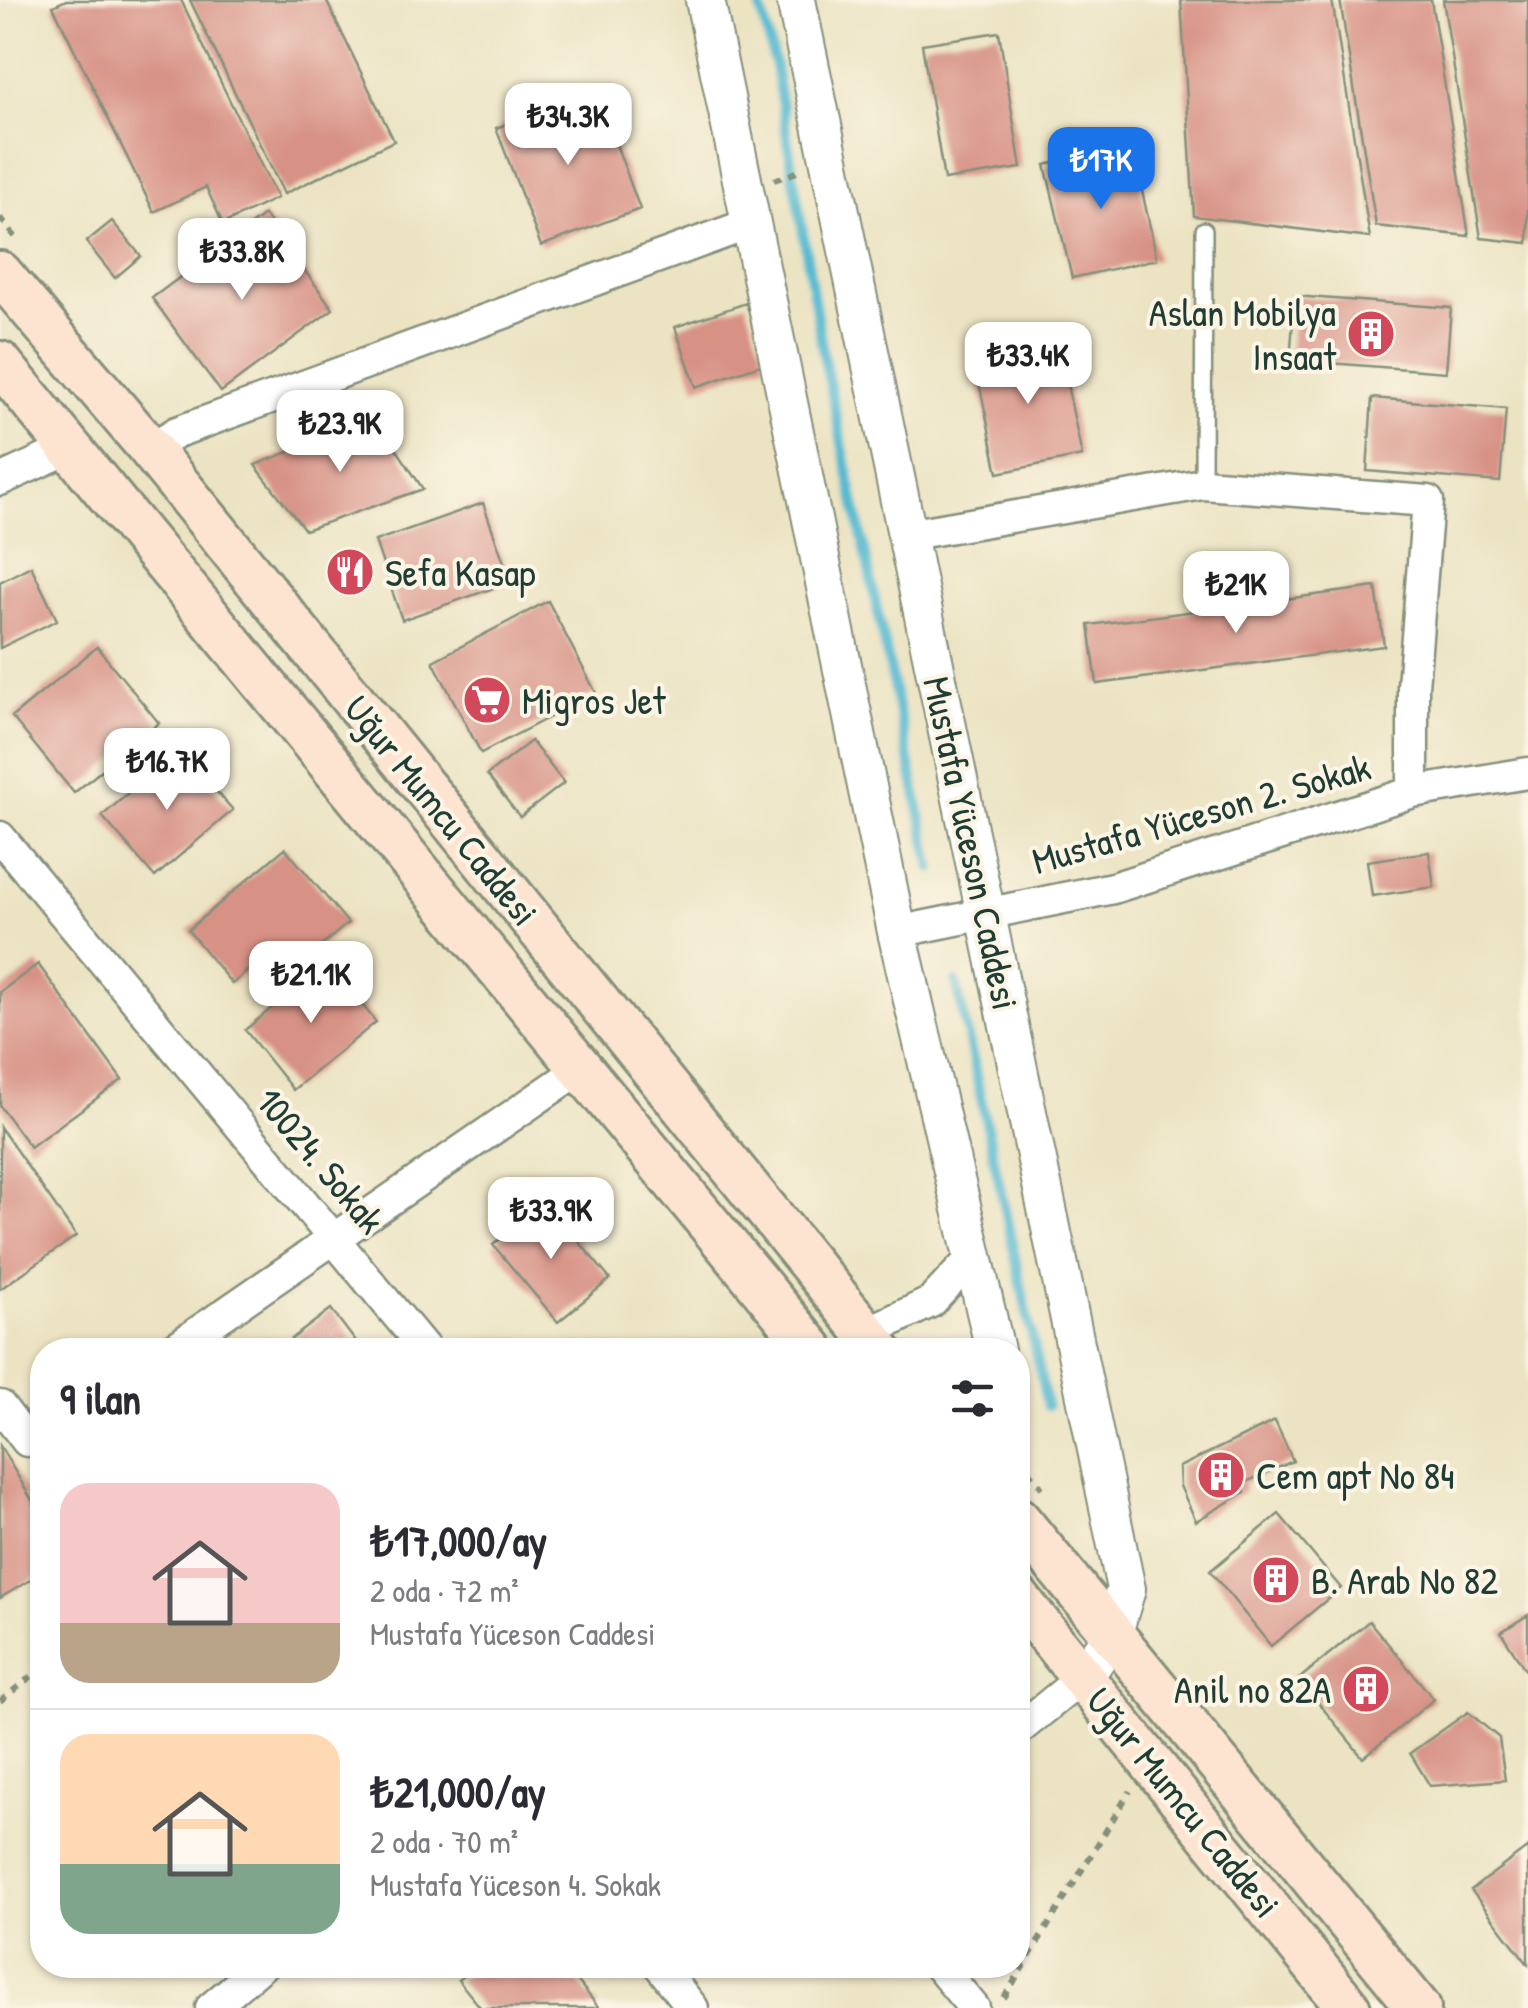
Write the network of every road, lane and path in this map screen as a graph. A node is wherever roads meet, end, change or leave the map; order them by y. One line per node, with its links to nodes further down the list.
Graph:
1 (704, 0): 3 (street)
2 (796, 0): 11 (street, Mustafa Yüceson Caddesi)
3 (749, 224): 8 (street); 16 (street)
4 (1204, 230): 10 (lane)
5 (0, 273): 8 (main road, Uğur Mumcu Caddesi)
6 (0, 363): 7 (main road, Uğur Mumcu Caddesi)
7 (70, 448): 9 (street); 17 (main road, Uğur Mumcu Caddesi)
8 (150, 449): 23 (main road, Uğur Mumcu Caddesi)
9 (0, 480)
10 (1203, 484): 11 (street); 13 (street)
11 (906, 535): 15 (street, Mustafa Yüceson Caddesi)
12 (1528, 773): 13 (street, Mustafa Yüceson 2. Sokak)
13 (1414, 792): 15 (street, Mustafa Yüceson 2. Sokak)
14 (0, 837): 18 (street, 10024. Sokak)
15 (988, 914): 16 (street, Mustafa Yüceson 2. Sokak); 30 (street, Mustafa Yüceson Caddesi)
16 (896, 932): 19 (street)
17 (580, 1069): 18 (street); 22 (main road, Uğur Mumcu Caddesi)
18 (335, 1241): 20 (street); 21 (street, 10024. Sokak)
19 (972, 1257): 24 (street); 25 (street)
20 (190, 1338)
21 (416, 1338)
22 (803, 1338)
23 (870, 1338)
24 (879, 1338)
25 (992, 1338)
26 (0, 1406): 27 (street)
27 (30, 1438)
28 (1030, 1535): 30 (main road, Uğur Mumcu Caddesi)
29 (1030, 1613): 32 (main road, Uğur Mumcu Caddesi)
30 (1112, 1636): 32 (street, Mustafa Yüceson Caddesi); 46 (main road, Uğur Mumcu Caddesi)
31 (30, 1677): 33 (path)
32 (1083, 1677): 34 (street); 35 (main road, Uğur Mumcu Caddesi)
33 (0, 1701)
34 (1030, 1720)
35 (1158, 1768): 36 (path); 45 (main road, Uğur Mumcu Caddesi)
36 (1030, 1955)
37 (246, 1978): 41 (street)
38 (669, 1978): 42 (street)
39 (949, 1978): 43 (street)
40 (1016, 1978): 44 (path)
41 (210, 2008)
42 (692, 2008)
43 (974, 2008)
44 (998, 2008)
45 (1349, 2008)
46 (1419, 2008)

